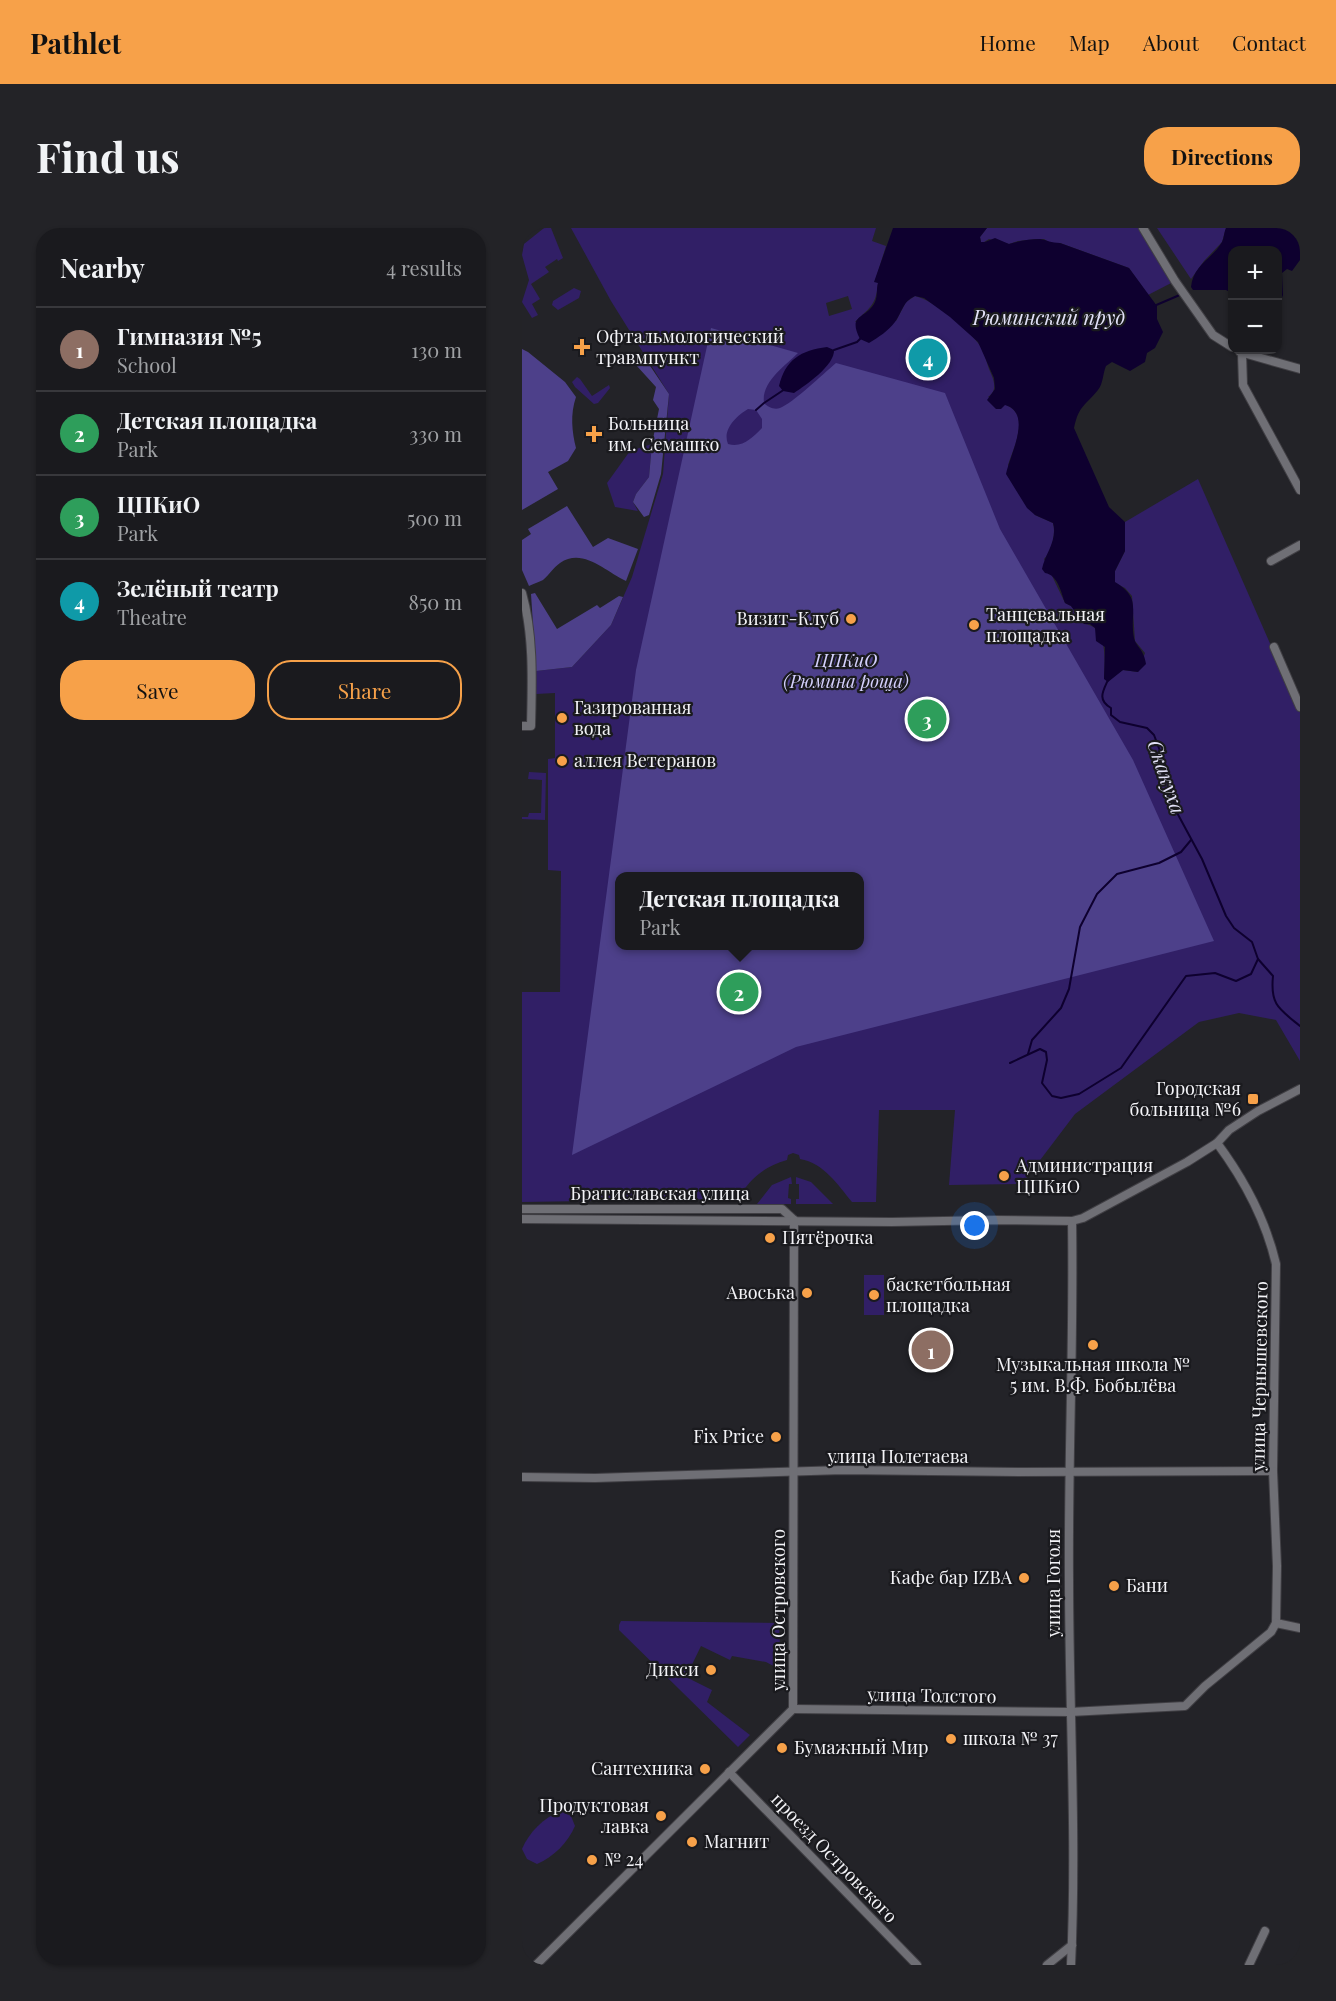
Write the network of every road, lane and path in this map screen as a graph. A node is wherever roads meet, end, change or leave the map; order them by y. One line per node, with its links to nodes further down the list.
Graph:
1 (1143, 228): 2 (street)
2 (1228, 344)
3 (1238, 354): 6 (street)
4 (1250, 354): 5 (street)
5 (1300, 369)
6 (1300, 490)
7 (1300, 545): 8 (street)
8 (1271, 561)
9 (522, 593): 12 (street)
10 (1274, 647): 11 (street)
11 (1300, 707)
12 (522, 726)
13 (1300, 1089): 14 (street, Братиславская улица)
14 (1217, 1143): 18 (street, Братиславская улица); 19 (street, улица Чернышевского)
15 (522, 1209): 17 (street, Братиславская улица)
16 (522, 1219): 17 (street, Братиславская улица)
17 (794, 1220): 18 (street, Братиславская улица); 20 (street, улица Островского)
18 (1072, 1221): 21 (street, улица Гоголя)
19 (1273, 1471): 21 (street, улица Полетаева); 23 (street, улица Чернышевского)
20 (794, 1472): 21 (street, улица Полетаева); 22 (street, улица Полетаева); 25 (street, улица Островского)
21 (1069, 1472): 26 (street, улица Гоголя)
22 (522, 1477)
23 (1276, 1623): 24 (street); 26 (street, улица Толстого)
24 (1300, 1628)
25 (793, 1709): 26 (street, улица Толстого); 27 (street, улица Островского)
26 (1070, 1712): 29 (street, улица Гоголя)
27 (729, 1772): 30 (street, улица Островского); 31 (street, проезд Островского)
28 (1265, 1931): 34 (street)
29 (1072, 1946): 32 (street); 33 (street, улица Гоголя)
30 (536, 1965)
31 (917, 1965)
32 (1047, 1965)
33 (1071, 1965)
34 (1249, 1965)

